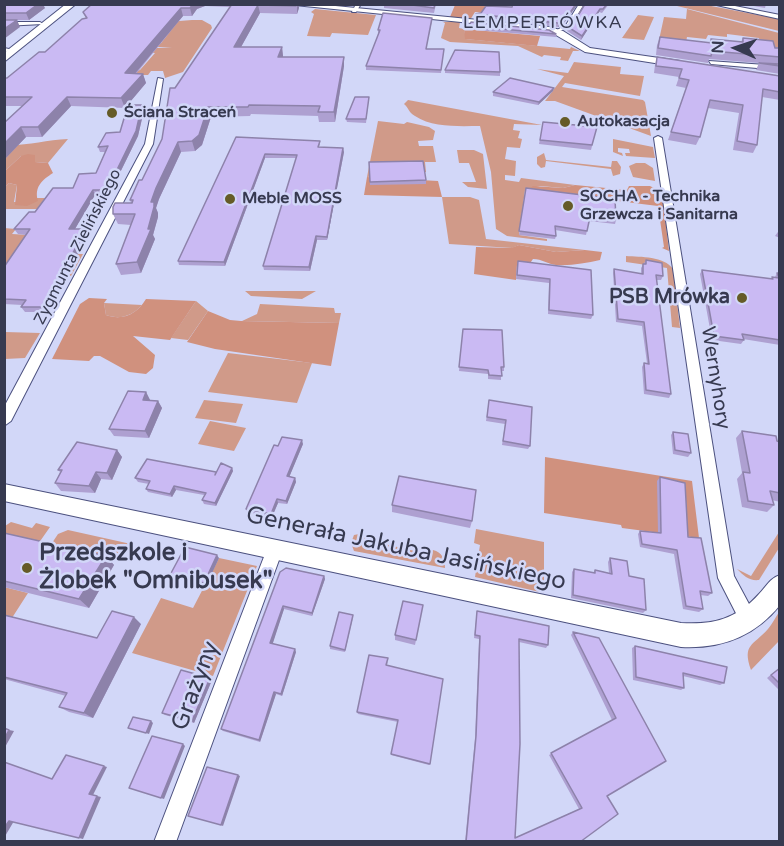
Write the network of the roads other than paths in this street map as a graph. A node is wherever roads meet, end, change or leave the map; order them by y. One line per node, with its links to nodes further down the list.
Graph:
1 (65, 4): 9 (highway)
2 (72, 4): 11 (highway)
3 (288, 4): 6 (street)
4 (582, 4): 10 (street)
5 (714, 4): 7 (street)
6 (356, 8): 10 (street)
7 (780, 17)
8 (4, 24): 9 (street)
9 (40, 24): 11 (highway)
10 (559, 31): 12 (street)
11 (5, 53)
12 (686, 65)
13 (708, 65): 14 (street); 15 (street)
14 (780, 68)
15 (766, 77)
16 (160, 79): 18 (street, Zygmunta Zielińskiego)
17 (658, 138): 22 (street, Wernyhory)
18 (4, 422)
19 (4, 492): 20 (street, Generała Jakuba Jasińskiego)
20 (275, 549): 22 (street, Generała Jakuba Jasińskiego); 23 (street, Grażyny)
21 (780, 585): 22 (street, Generała Jakuba Jasińskiego)
22 (748, 620)
23 (165, 842)

